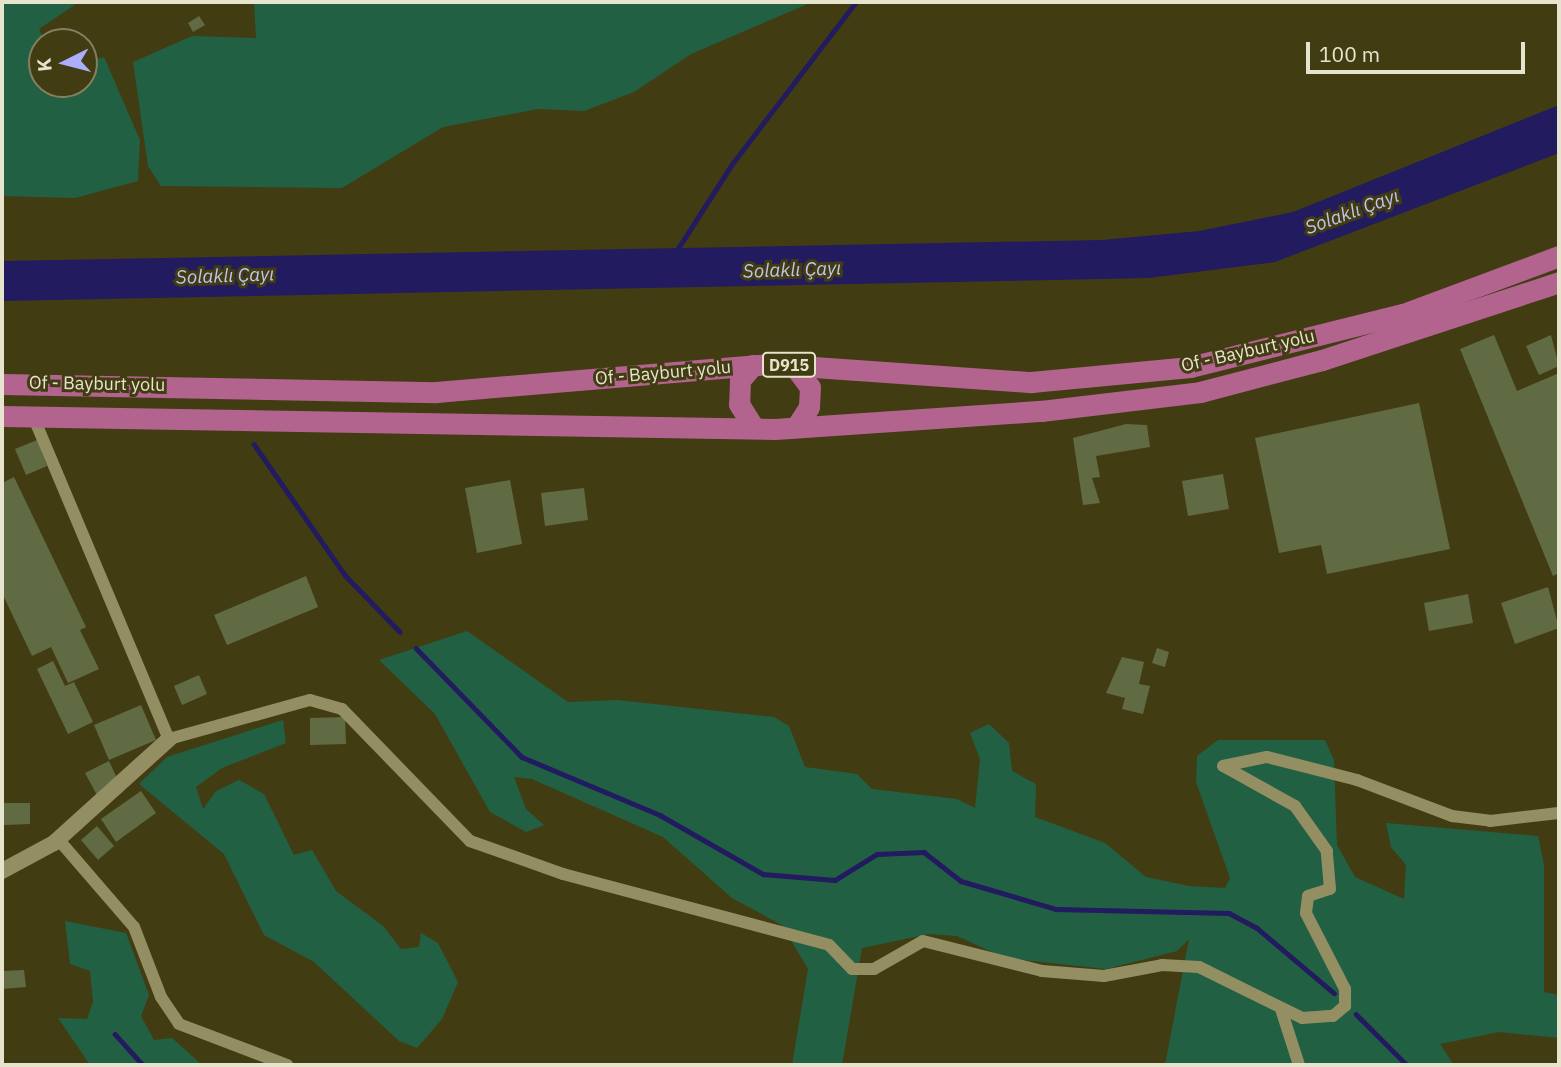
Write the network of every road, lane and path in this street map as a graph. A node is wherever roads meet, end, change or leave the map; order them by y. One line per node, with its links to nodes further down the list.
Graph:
1 (1559, 256): 4 (highway, Of - Bayburt yolu / D915)
2 (1559, 282): 8 (highway, Of - Bayburt yolu)
3 (754, 365): 4 (highway, Of - Bayburt yolu / D915); 5 (highway, Of - Bayburt yolu / D915); 9 (highway)
4 (794, 366): 8 (highway)
5 (2, 384)
6 (2, 416): 7 (highway, Of - Bayburt yolu)
7 (33, 416): 9 (highway, Of - Bayburt yolu); 10 (street)
8 (796, 427): 9 (highway, Of - Bayburt yolu)
9 (754, 428)
10 (169, 739): 12 (street); 14 (street)
11 (1559, 813): 14 (street)
12 (58, 839): 13 (street); 15 (street)
13 (2, 871)
14 (1282, 1009): 16 (street)
15 (288, 1065)
16 (1300, 1065)

